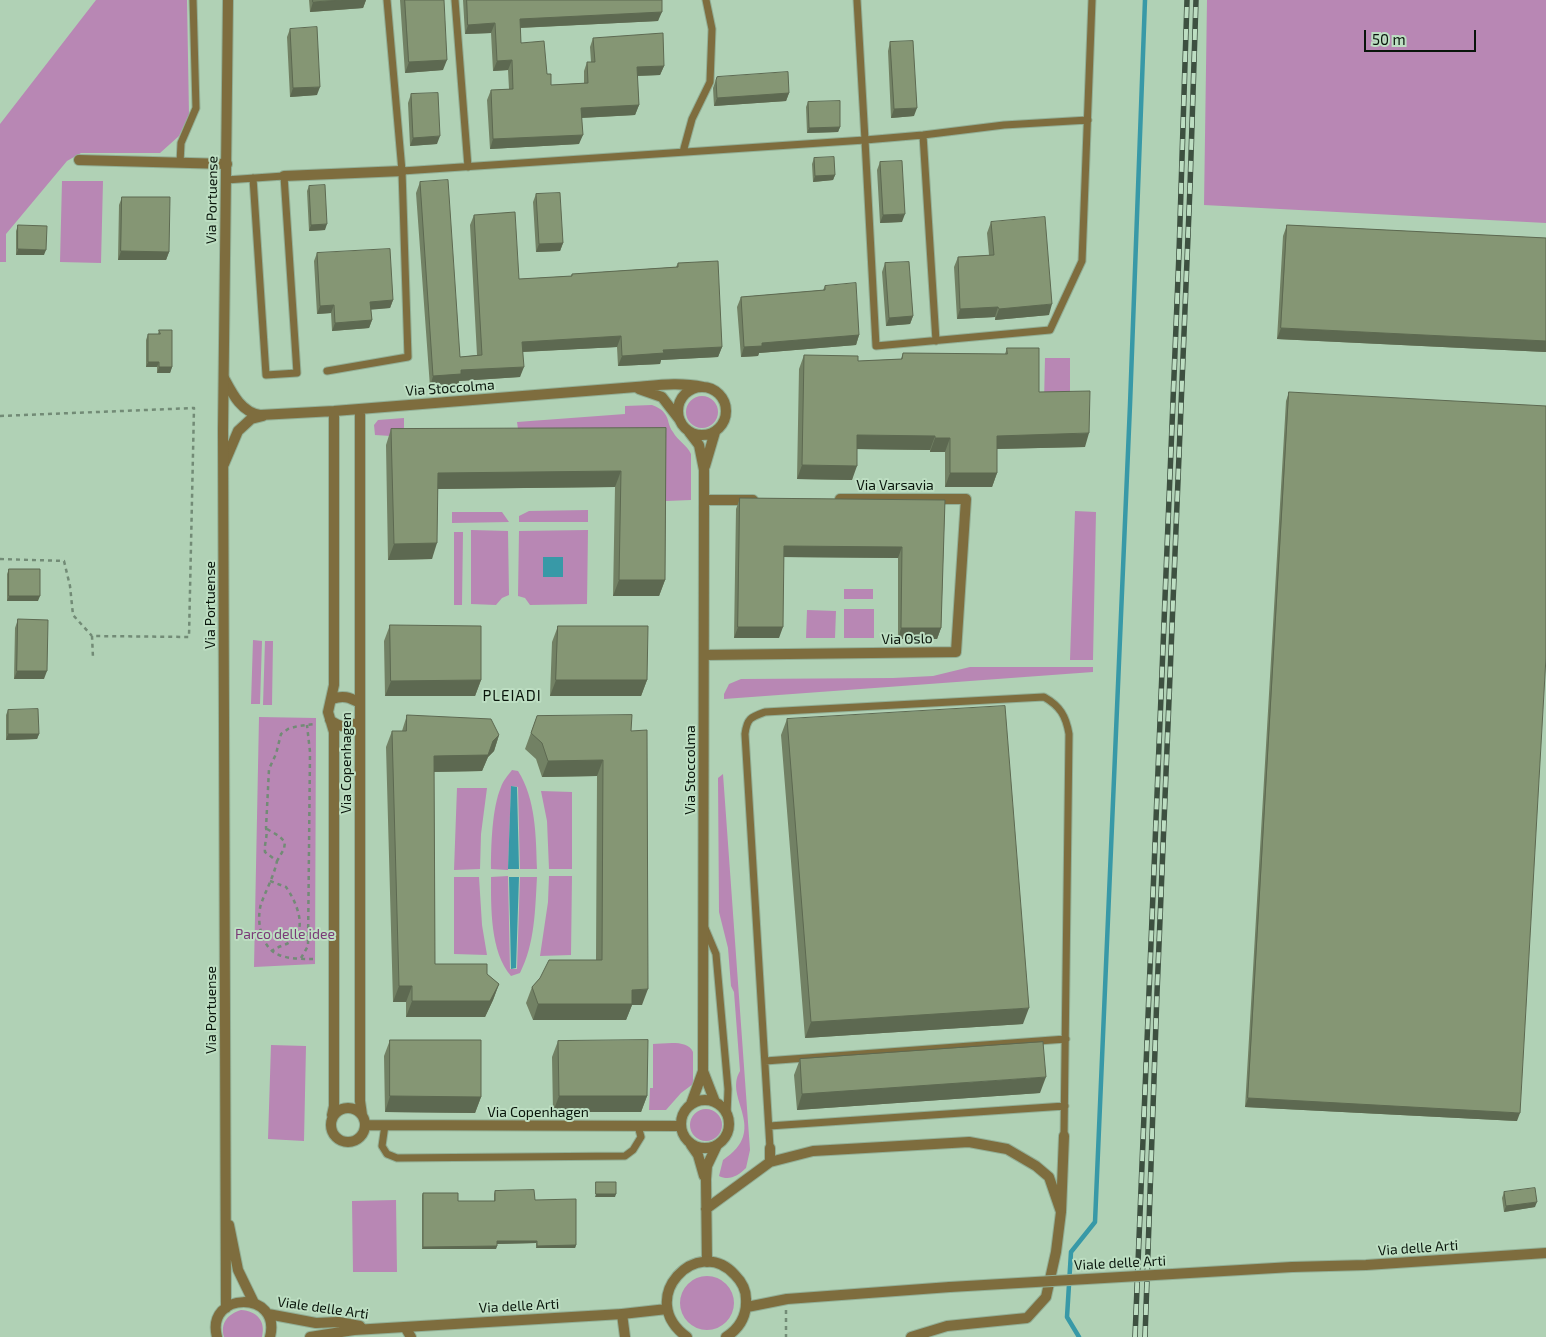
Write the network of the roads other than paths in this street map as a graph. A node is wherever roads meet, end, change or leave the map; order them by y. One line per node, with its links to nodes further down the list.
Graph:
1 (193, 0): 13 (lane)
2 (228, 0): 14 (street, Via Portuense)
3 (387, 0): 16 (lane)
4 (455, 0): 15 (lane)
5 (706, 0): 11 (lane)
6 (857, 0): 10 (lane)
7 (1092, 0): 8 (lane)
8 (1088, 120): 9 (lane); 20 (lane)
9 (924, 135): 10 (lane); 20 (lane)
10 (865, 140): 11 (lane); 20 (lane)
11 (683, 152): 15 (lane)
12 (79, 160): 13 (street)
13 (180, 164): 14 (street)
14 (227, 164): 19 (street, Via Portuense)
15 (468, 166): 16 (lane)
16 (402, 171): 17 (street); 21 (lane)
17 (284, 176): 18 (lane); 18 (lane)
18 (253, 178): 19 (lane)
19 (226, 180): 22 (street, Via Portuense)
20 (936, 341)
21 (327, 371)
22 (224, 378): 27 (street, Via Stoccolma); 31 (street, Via Portuense)
23 (703, 387): 24 (street, Via Stoccolma); 28 (street); 30 (street)
24 (636, 388): 25 (street, Via Stoccolma); 28 (street, Via Stoccolma)
25 (360, 410): 26 (street, Via Stoccolma); 39 (street, Via Copenhagen)
26 (334, 412): 27 (street, Via Stoccolma); 38 (street, Via Copenhagen)
27 (267, 415): 31 (street, Via Stoccolma)
28 (679, 419): 29 (street)
29 (689, 432): 30 (street); 32 (street, Via Stoccolma)
30 (715, 432): 32 (street, Via Stoccolma)
31 (224, 468): 63 (street, Via Portuense)
32 (704, 470): 35 (street, Via Stoccolma)
33 (832, 499): 34 (street, Via Varsavia)
34 (966, 499): 37 (street, Via Oslo)
35 (704, 500): 36 (street); 37 (street, Via Stoccolma)
36 (763, 500)
37 (704, 655): 42 (street, Via Stoccolma)
38 (332, 699): 39 (street); 40 (street, Via Copenhagen)
39 (360, 703): 41 (street, Via Copenhagen)
40 (330, 720): 41 (street); 49 (street, Via Copenhagen)
41 (360, 722): 51 (street, Via Copenhagen)
42 (704, 924): 45 (street, Via Stoccolma); 50 (lane)
43 (1066, 1039): 44 (lane); 44 (lane); 48 (lane)
44 (765, 1061): 55 (lane)
45 (703, 1071): 46 (street, Via Stoccolma); 47 (street, Via Stoccolma)
46 (715, 1102): 47 (street); 50 (street)
47 (691, 1104): 54 (street)
48 (1065, 1106): 55 (lane); 56 (lane)
49 (332, 1115): 51 (street); 51 (street)
50 (727, 1115): 58 (street)
51 (364, 1120): 52 (street, Via Copenhagen)
52 (385, 1125): 53 (street, Via Copenhagen); 53 (lane)
53 (638, 1126): 54 (street, Via Copenhagen)
54 (680, 1126): 57 (street)
55 (768, 1126): 59 (lane)
56 (1064, 1136): 64 (street)
57 (692, 1145): 58 (street); 61 (street)
58 (717, 1145): 61 (street)
59 (770, 1148): 60 (street)
60 (770, 1162): 62 (street); 64 (street)
61 (706, 1179): 62 (street)
62 (706, 1209): 66 (street)
63 (226, 1210): 68 (street, Via Portuense); 70 (street, Via Portuense)
64 (1061, 1212): 83 (street)
65 (1546, 1253): 67 (street, Via delle Arti)
66 (707, 1262): 69 (street); 71 (street)
67 (1292, 1267): 69 (street, Viale delle Arti, bridge)
68 (254, 1303): 70 (street); 72 (street)
69 (746, 1307): 82 (street)
70 (226, 1308): 76 (street)
71 (667, 1309): 73 (street, Via delle Arti); 81 (street)
72 (268, 1314): 75 (street, Viale delle Arti); 77 (street)
73 (622, 1314): 74 (street, Via delle Arti); 80 (street)
74 (405, 1327): 75 (street, Via delle Arti); 79 (street)
75 (374, 1329): 78 (street, Viale delle Arti)
76 (217, 1337)
77 (270, 1337)
78 (310, 1337)
79 (411, 1337)
80 (625, 1337)
81 (687, 1337)
82 (726, 1337)
83 (911, 1337)

